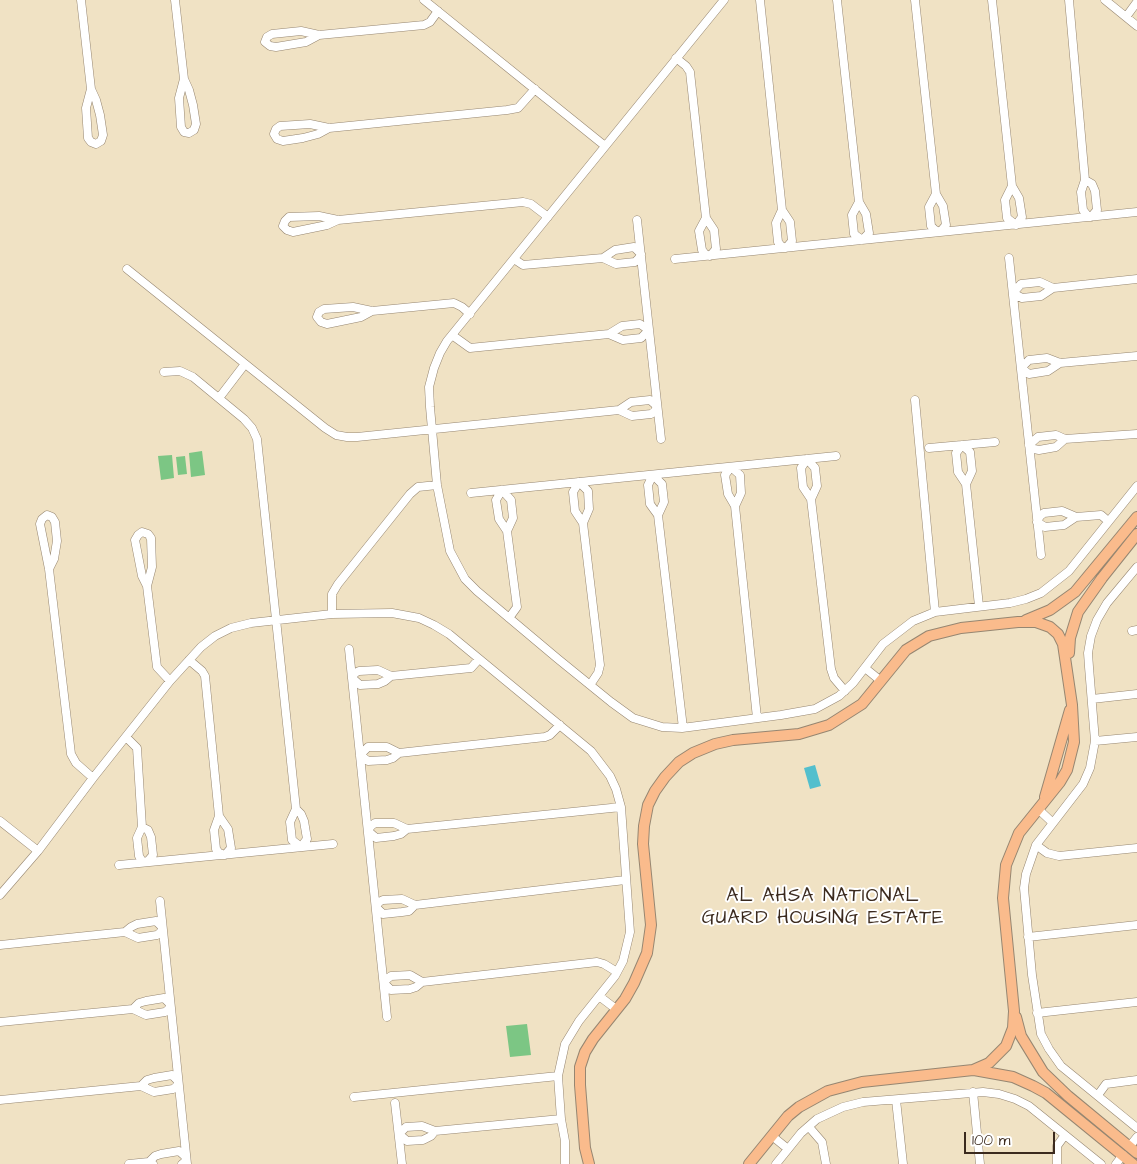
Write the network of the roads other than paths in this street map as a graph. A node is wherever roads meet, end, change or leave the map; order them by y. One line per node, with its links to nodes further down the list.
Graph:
1 (81, 0): 19 (street)
2 (175, 0): 17 (street)
3 (424, 0): 12 (street)
4 (724, 0): 16 (street)
5 (760, 0): 26 (street)
6 (837, 0): 25 (street)
7 (915, 0): 24 (street)
8 (992, 0): 23 (street)
9 (1069, 0): 22 (street)
10 (1106, 0): 13 (street)
11 (1137, 1): 13 (street)
12 (438, 11): 15 (street); 18 (street)
13 (1126, 17): 14 (street)
14 (1137, 26)
15 (318, 35): 15 (street)
16 (676, 58): 21 (street); 30 (street)
17 (184, 79): 17 (street)
18 (535, 89): 20 (street); 21 (street)
19 (90, 90): 19 (street)
20 (329, 128): 20 (street)
21 (605, 146): 28 (street)
22 (1085, 180): 29 (street); 29 (street)
23 (1012, 186): 33 (street); 33 (street)
24 (936, 194): 34 (street); 34 (street)
25 (859, 202): 35 (street); 35 (street)
26 (782, 210): 36 (street); 36 (street)
27 (1137, 212): 29 (street)
28 (548, 217): 31 (street); 41 (street)
29 (1091, 217): 33 (street)
30 (706, 218): 38 (street); 38 (street)
31 (338, 220): 31 (street)
32 (637, 220): 37 (street)
33 (1016, 225): 34 (street)
34 (940, 232): 35 (street)
35 (862, 240): 36 (street)
36 (786, 248): 38 (street)
37 (641, 254): 39 (street); 39 (street); 49 (street)
38 (710, 256): 42 (street)
39 (603, 258): 41 (street)
40 (1009, 258): 46 (street)
41 (514, 259): 48 (street)
42 (675, 259)
43 (127, 269): 53 (street)
44 (1137, 279): 45 (street)
45 (1053, 288): 46 (street); 46 (street)
46 (1013, 293): 55 (street)
47 (372, 312): 47 (street); 48 (street)
48 (470, 314): 51 (street)
49 (649, 330): 50 (street); 50 (street); 59 (street)
50 (610, 334): 51 (street)
51 (452, 335): 61 (street)
52 (1137, 356): 54 (street)
53 (245, 364): 57 (street); 61 (street)
54 (1060, 364): 55 (street); 55 (street)
55 (1021, 368): 67 (street)
56 (164, 372): 57 (street)
57 (219, 398): 98 (street)
58 (915, 400): 95 (street)
59 (657, 406): 60 (street); 60 (street); 63 (street)
60 (619, 410): 61 (street)
61 (432, 430): 75 (street)
62 (1137, 434): 64 (street)
63 (661, 439)
64 (1065, 440): 67 (street); 67 (street)
65 (995, 442): 66 (street)
66 (962, 445): 68 (street); 74 (street); 74 (street)
67 (1029, 445): 85 (street)
68 (929, 448)
69 (836, 456): 70 (street)
70 (807, 459): 71 (street); 79 (street); 79 (street)
71 (731, 467): 72 (street); 80 (street); 80 (street)
72 (653, 475): 73 (street); 81 (street); 81 (street)
73 (579, 482): 77 (street); 86 (street); 86 (street)
74 (966, 484): 94 (street)
75 (437, 486): 96 (street); 97 (street)
76 (1137, 486): 84 (street)
77 (502, 490): 78 (street); 87 (street); 87 (street)
78 (471, 493)
79 (811, 499): 110 (street)
80 (736, 506): 113 (street)
81 (658, 516): 115 (street)
82 (1076, 517): 84 (street); 85 (street); 85 (street)
83 (1137, 517): 89 (main road)
84 (1108, 521): 94 (street)
85 (1037, 522): 90 (street)
86 (583, 523): 109 (street)
87 (507, 531): 97 (street)
88 (1137, 534): 89 (main road)
89 (1116, 552): 99 (main road); 104 (main road)
90 (1041, 555)
91 (1137, 567): 112 (street)
92 (49, 569): 92 (street); 121 (street)
93 (148, 586): 93 (street); 107 (street)
94 (979, 606): 95 (street)
95 (935, 612): 103 (street)
96 (332, 614): 98 (street); 101 (street)
97 (509, 618): 109 (street)
98 (277, 620): 102 (street); 124 (street)
99 (1018, 622): 104 (main road); 108 (main road)
100 (349, 649): 106 (street)
101 (479, 659): 105 (street); 114 (street)
102 (189, 660): 107 (street); 125 (street)
103 (865, 668): 108 (street); 110 (street)
104 (1067, 669): 122 (main road)
105 (391, 676): 106 (street); 106 (street)
106 (352, 678): 120 (street)
107 (170, 681): 116 (street)
108 (881, 681): 156 (main road)
109 (590, 685): 115 (street)
110 (845, 691): 113 (street)
111 (1137, 694): 112 (street)
112 (1092, 699): 118 (street)
113 (757, 718): 115 (street)
114 (560, 725): 119 (street); 123 (street)
115 (684, 728)
116 (126, 737): 121 (street); 128 (street)
117 (1137, 737): 118 (street)
118 (1095, 742): 127 (street)
119 (399, 753): 120 (street); 120 (street)
120 (360, 755): 130 (street)
121 (93, 778): 135 (street)
122 (1040, 806): 127 (street); 157 (main road)
123 (621, 807): 129 (street); 139 (street)
124 (296, 809): 133 (street); 133 (street)
125 (219, 816): 136 (street); 136 (street)
126 (0, 821): 135 (street)
127 (1053, 823): 132 (street)
128 (142, 827): 137 (street); 137 (street)
129 (407, 829): 130 (street); 130 (street)
130 (368, 831): 143 (street)
131 (333, 844): 133 (street)
132 (1036, 845): 134 (street); 147 (street)
133 (301, 847): 136 (street)
134 (1137, 848)
135 (38, 851): 140 (street)
136 (225, 855): 137 (street)
137 (147, 862): 138 (street)
138 (119, 865)
139 (625, 880): 142 (street); 149 (street)
140 (0, 895)
141 (160, 901): 145 (street)
142 (415, 905): 143 (street); 143 (street)
143 (376, 907): 151 (street)
144 (1137, 926): 147 (street)
145 (162, 927): 146 (street); 146 (street); 154 (street)
146 (125, 932): 148 (street)
147 (1028, 937): 158 (street)
148 (0, 945)
149 (617, 972): 150 (street); 152 (street)
150 (422, 982): 151 (street); 151 (street)
151 (384, 983): 159 (street)
152 (599, 996): 156 (street); 162 (street)
153 (1137, 1002): 158 (street)
154 (170, 1004): 155 (street); 155 (street); 164 (street)
155 (133, 1009): 160 (street)
156 (616, 1009): 182 (main road)
157 (1014, 1011): 161 (main road); 172 (main road)
158 (1037, 1013): 167 (street)
159 (387, 1017)
160 (0, 1022)
161 (973, 1070): 174 (main road); 180 (main road)
162 (558, 1076): 168 (street); 173 (street)
163 (1137, 1080): 167 (street)
164 (178, 1081): 165 (street); 165 (street); 185 (street)
165 (141, 1086): 169 (street)
166 (973, 1092): 170 (street); 179 (street); 197 (street)
167 (1098, 1095): 176 (street)
168 (354, 1097)
169 (0, 1100)
170 (896, 1100): 175 (street); 196 (street)
171 (395, 1102): 178 (street)
172 (1090, 1115): 174 (main road); 184 (main road)
173 (561, 1119): 177 (street); 190 (street)
174 (1083, 1124): 184 (main road)
175 (809, 1126): 183 (street); 195 (street)
176 (1137, 1128)
177 (435, 1131): 178 (street); 178 (street)
178 (399, 1134): 189 (street)
179 (1066, 1135): 198 (street); 199 (street)
180 (772, 1136): 183 (street); 193 (main road)
181 (1137, 1137): 184 (street)
182 (585, 1148): 191 (main road); 192 (main road)
183 (788, 1149): 194 (street)
184 (1130, 1152): 200 (street); 201 (main road)
185 (187, 1160): 186 (street); 188 (street)
186 (151, 1163): 187 (street)
187 (129, 1164)
188 (182, 1164)
189 (402, 1164)
190 (566, 1164)
191 (584, 1164)
192 (589, 1164)
193 (749, 1164)
194 (776, 1164)
195 (826, 1164)
196 (903, 1164)
197 (980, 1164)
198 (1057, 1164)
199 (1101, 1164)
200 (1116, 1164)
201 (1133, 1164)

